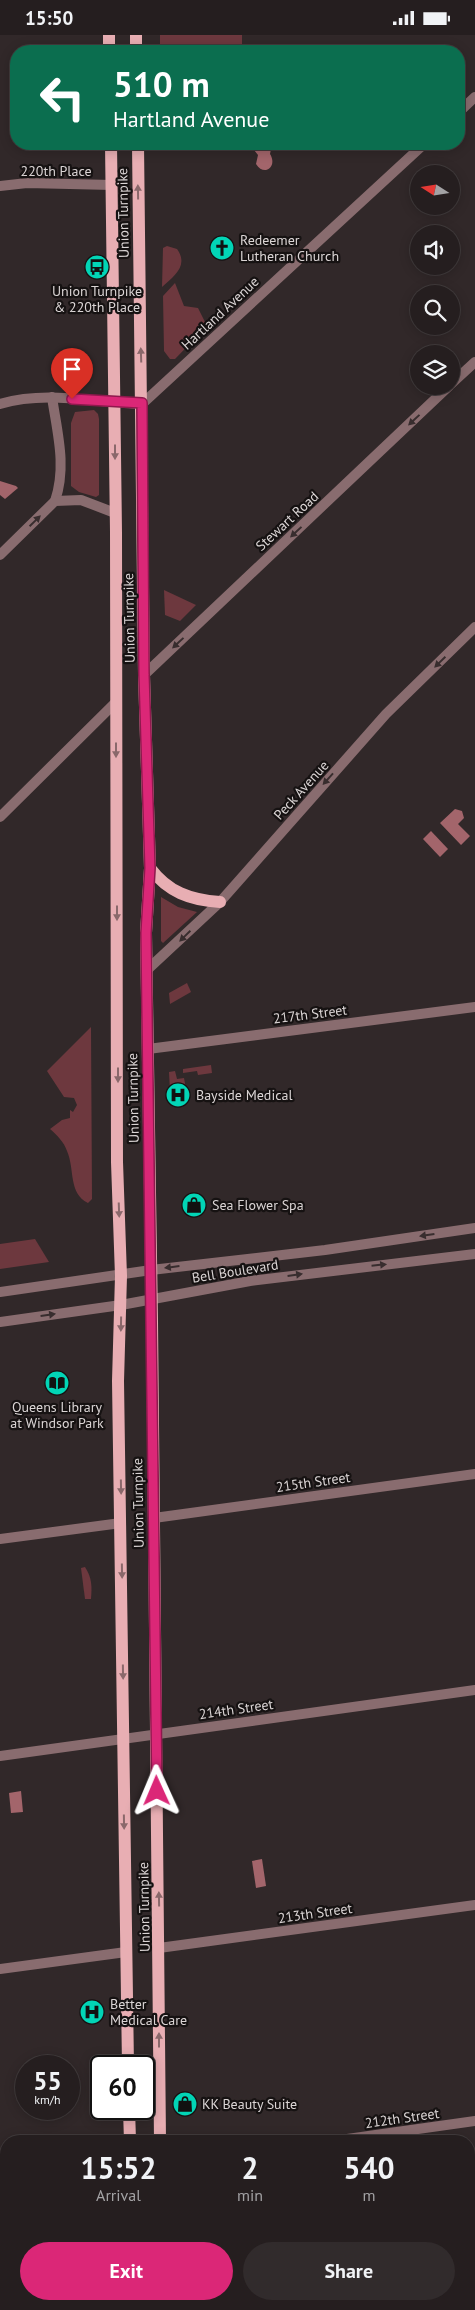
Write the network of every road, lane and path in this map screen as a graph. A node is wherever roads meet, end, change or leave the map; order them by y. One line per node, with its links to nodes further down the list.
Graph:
1 (475, 97): 2 (street)
2 (465, 106)
3 (111, 150): 6 (main road, Union Turnpike)
4 (138, 150): 13 (main road, Union Turnpike, one-way to 4)
5 (417, 150): 13 (street, Hartland Avenue)
6 (112, 185): 7 (street, 220th Place); 12 (main road, Union Turnpike)
7 (0, 187)
8 (475, 361): 9 (street, Stewart Road)
9 (460, 375)
10 (439, 395): 19 (street, Stewart Road, one-way to 19)
11 (52, 397): 12 (street); 14 (street); 15 (street)
12 (115, 403): 13 (street); 16 (main road, Union Turnpike, one-way to 16)
13 (142, 403): 19 (main road, Union Turnpike)
14 (0, 404)
15 (55, 501): 16 (street); 17 (street, one-way to 15)
16 (115, 513): 20 (main road, Union Turnpike)
17 (0, 555)
18 (475, 627): 23 (street, Peck Avenue, one-way to 23)
19 (144, 675): 22 (main road, Union Turnpike)
20 (116, 701): 21 (street); 30 (main road, Union Turnpike, one-way to 30)
21 (0, 817)
22 (150, 868): 23 (main road); 24 (main road, Union Turnpike)
23 (220, 902): 24 (street, Peck Avenue, one-way to 24)
24 (146, 970): 26 (main road, Union Turnpike)
25 (475, 1007): 26 (street, 217th Street)
26 (148, 1049): 29 (main road, Union Turnpike)
27 (475, 1228): 29 (street, Bell Boulevard, one-way to 29)
28 (475, 1254): 32 (street, Bell Boulevard, one-way to 28)
29 (151, 1269): 30 (street, Bell Boulevard); 32 (main road, Union Turnpike)
30 (121, 1275): 31 (street, Bell Boulevard); 33 (main road, Union Turnpike)
31 (0, 1292)
32 (151, 1299): 33 (street, Bell Boulevard); 36 (main road, Union Turnpike)
33 (121, 1305): 34 (street, Bell Boulevard, one-way to 33); 37 (main road, Union Turnpike, one-way to 37)
34 (0, 1321)
35 (475, 1474): 36 (street, 215th Street)
36 (154, 1518): 40 (main road, Union Turnpike)
37 (122, 1523): 38 (street); 41 (main road, Union Turnpike, one-way to 41)
38 (0, 1539)
39 (475, 1690): 40 (street, 214th Street)
40 (155, 1734): 41 (street, 214th Street); 44 (main road, Union Turnpike, one-way to 40)
41 (124, 1739): 42 (street, 214th Street); 45 (main road, Union Turnpike, one-way to 45)
42 (0, 1756)
43 (475, 1905): 44 (street, 213th Street)
44 (159, 1948): 51 (main road, Union Turnpike, one-way to 44)
45 (126, 1951): 46 (street); 47 (main road, Union Turnpike)
46 (0, 1969)
47 (128, 2055)
48 (129, 2120): 50 (main road)
49 (475, 2121): 52 (street, 212th Street)
50 (130, 2135)
51 (160, 2135)
52 (376, 2135)

